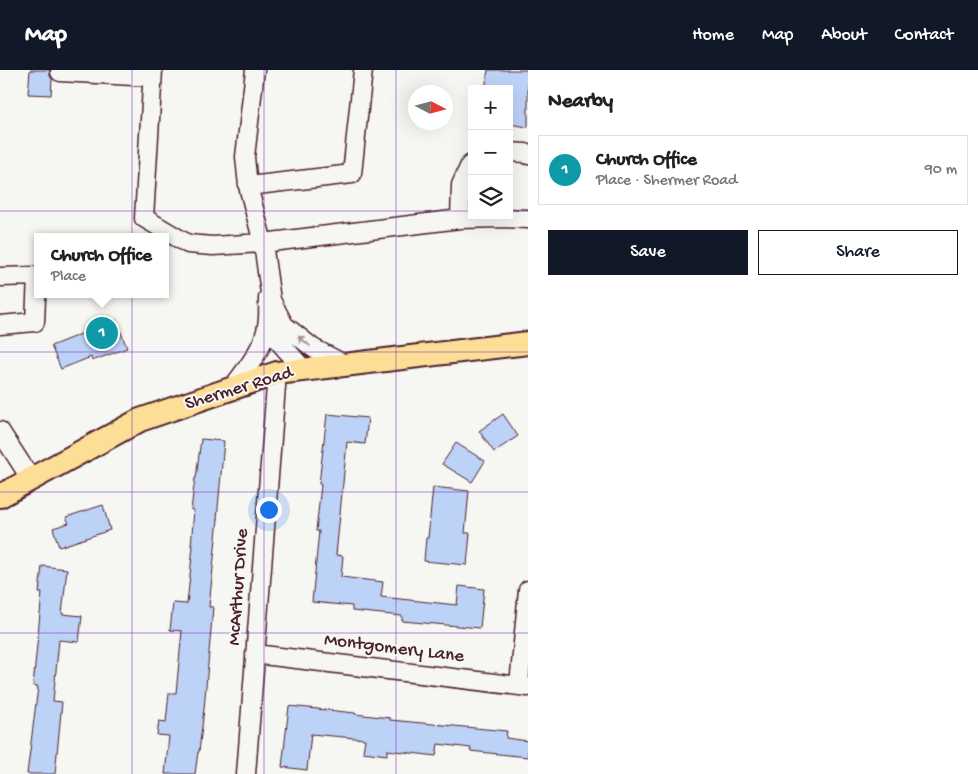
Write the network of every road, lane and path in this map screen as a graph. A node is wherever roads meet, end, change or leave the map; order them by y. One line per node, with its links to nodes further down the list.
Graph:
1 (255, 70): 8 (street)
2 (363, 70): 8 (street)
3 (60, 72): 4 (street)
4 (152, 74): 11 (street)
5 (513, 152): 6 (street)
6 (528, 155)
7 (468, 169): 9 (street)
8 (248, 186): 11 (street)
9 (460, 219): 10 (street); 11 (street)
10 (528, 219)
11 (263, 243): 14 (street)
12 (0, 276): 13 (street)
13 (34, 276)
14 (269, 282): 17 (street); 19 (street, one-way to 14)
15 (36, 298): 16 (street)
16 (0, 325)
17 (267, 328): 20 (street); 22 (street)
18 (528, 343): 19 (main road, Shermer Road)
19 (346, 365): 20 (main road, Shermer Road)
20 (304, 370): 21 (main road, Shermer Road)
21 (277, 373): 22 (main road, Shermer Road); 27 (street, McArthur Drive)
22 (232, 388): 24 (main road, Shermer Road)
23 (0, 431): 24 (street)
24 (31, 479): 25 (main road, Shermer Road)
25 (0, 496)
26 (528, 590): 28 (street)
27 (255, 654): 28 (street, Montgomery Lane); 29 (street, McArthur Drive)
28 (523, 686)
29 (246, 774)

